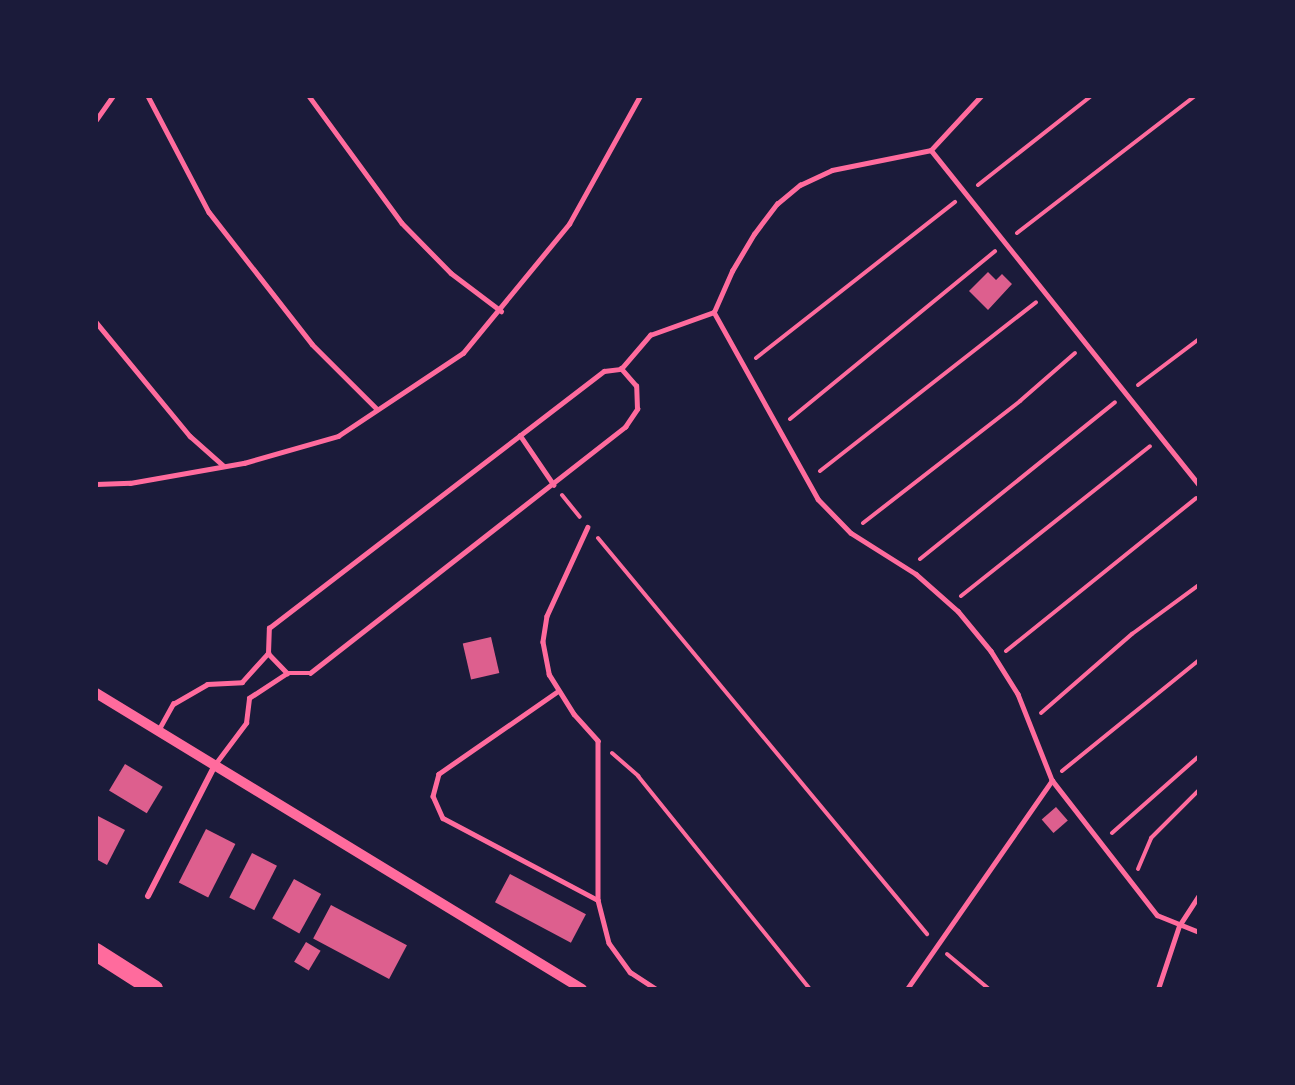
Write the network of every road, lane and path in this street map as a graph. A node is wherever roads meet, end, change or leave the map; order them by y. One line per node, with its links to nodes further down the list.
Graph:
1 (113, 96): 8 (lane)
2 (148, 96): 21 (lane)
3 (309, 96): 13 (lane)
4 (640, 96): 13 (lane)
5 (981, 96): 9 (lane)
6 (1090, 96): 10 (path)
7 (1195, 96): 11 (path)
8 (96, 120)
9 (931, 150): 10 (lane); 14 (lane)
10 (965, 195): 11 (lane); 18 (path)
11 (1004, 244): 12 (lane); 22 (path)
12 (1046, 294): 17 (lane); 26 (path)
13 (501, 311): 21 (lane)
14 (714, 312): 18 (lane); 19 (lane)
15 (96, 322): 25 (lane)
16 (1199, 339): 20 (path)
17 (1087, 343): 20 (lane); 32 (path)
18 (744, 368): 22 (lane)
19 (621, 369): 23 (lane); 29 (lane)
20 (1124, 395): 24 (lane); 33 (path)
21 (377, 409): 25 (lane)
22 (777, 429): 26 (lane)
23 (520, 435): 29 (lane); 36 (lane)
24 (1160, 438): 28 (lane); 35 (path)
25 (224, 466): 27 (lane)
26 (807, 482): 32 (lane)
27 (96, 484)
28 (1199, 484)
29 (554, 485): 31 (path); 39 (lane)
30 (1199, 495): 37 (path)
31 (588, 527): 40 (lane); 56 (path)
32 (851, 533): 33 (lane)
33 (908, 569): 35 (lane)
34 (1199, 585): 42 (path)
35 (951, 604): 37 (lane)
36 (268, 652): 39 (lane); 43 (lane)
37 (996, 658): 42 (lane)
38 (1199, 660): 47 (path)
39 (287, 673): 46 (lane)
40 (559, 691): 44 (lane); 53 (lane)
41 (96, 693): 43 (street)
42 (1031, 722): 47 (lane)
43 (159, 729): 46 (street)
44 (598, 741): 53 (lane); 61 (path)
45 (1199, 756): 49 (path)
46 (216, 763): 52 (street); 59 (street)
47 (1052, 780): 49 (lane); 56 (lane)
48 (1199, 790): 50 (path)
49 (1100, 844): 50 (lane)
50 (1132, 885): 54 (lane)
51 (1199, 895): 54 (lane)
52 (148, 896)
53 (598, 900): 60 (lane)
54 (1179, 926): 55 (lane); 64 (lane)
55 (1199, 932)
56 (937, 946): 62 (lane); 63 (path)
57 (96, 952): 58 (highway)
58 (153, 989)
59 (582, 989)
60 (656, 989)
61 (810, 989)
62 (907, 989)
63 (988, 989)
64 (1158, 989)

